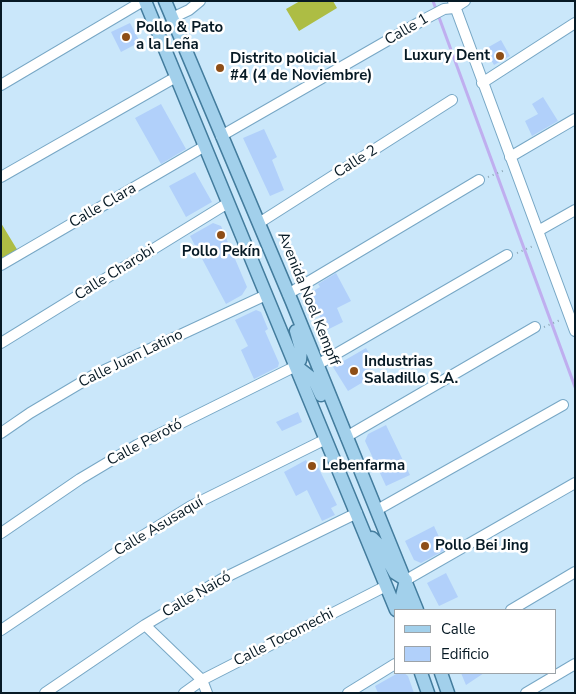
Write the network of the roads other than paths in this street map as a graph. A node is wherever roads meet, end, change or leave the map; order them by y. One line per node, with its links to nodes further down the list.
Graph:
1 (144, 1): 8 (main road); 10 (street)
2 (166, 1): 6 (main road, Avenida Noel Kempff)
3 (200, 1): 6 (street)
4 (465, 1): 5 (street, Calle 1)
5 (450, 6): 9 (street); 13 (street, Calle 1)
6 (172, 18): 13 (main road, Avenida Noel Kempff)
7 (575, 23): 9 (street)
8 (178, 82): 13 (main road); 14 (main road); 16 (street)
9 (482, 83): 15 (street)
10 (1, 85)
11 (452, 100): 20 (street, Calle 2)
12 (575, 119): 15 (street)
13 (221, 136): 18 (main road); 20 (main road, Avenida Noel Kempff)
14 (205, 146): 18 (main road); 23 (street, Calle Clara)
15 (510, 157): 21 (street)
16 (1, 177)
17 (483, 178): 25 (street)
18 (227, 200): 24 (main road); 29 (street, Calle Charobi)
19 (575, 210): 21 (street)
20 (259, 223): 25 (main road, Avenida Noel Kempff)
21 (538, 231): 26 (street)
22 (507, 255): 30 (street)
23 (1, 265)
24 (266, 295): 31 (main road); 34 (street, Calle Juan Latino)
25 (290, 298): 30 (main road, Avenida Noel Kempff); 31 (main road)
26 (571, 308): 28 (street)
27 (539, 328): 33 (street)
28 (575, 331)
29 (1, 343)
30 (317, 365): 33 (main road, Avenida Noel Kempff)
31 (296, 366): 33 (main road); 35 (main road); 40 (street, Calle Perotó)
32 (563, 405): 37 (street)
33 (344, 431): 37 (main road, Avenida Noel Kempff)
34 (1, 433)
35 (326, 439): 38 (main road); 49 (street, Calle Asusaquí)
36 (575, 483): 42 (street)
37 (377, 510): 42 (main road, Avenida Noel Kempff)
38 (357, 513): 39 (main road); 48 (street, Calle Naicó)
39 (364, 529): 42 (main road); 43 (main road)
40 (1, 533)
41 (575, 572): 47 (street)
42 (406, 580): 45 (main road); 46 (main road, Avenida Noel Kempff)
43 (386, 586): 44 (main road); 54 (street, Calle Tocomechi)
44 (396, 609)
45 (406, 609)
46 (417, 609)
47 (513, 609)
48 (145, 625): 54 (street); 55 (street, Calle Naicó)
49 (1, 630)
50 (575, 664): 62 (street)
51 (394, 665): 58 (street)
52 (421, 674): 59 (main road)
53 (442, 676): 60 (main road); 61 (main road)
54 (202, 680): 56 (street, Calle Tocomechi); 57 (street)
55 (45, 693)
56 (184, 693)
57 (207, 693)
58 (348, 693)
59 (428, 693)
60 (444, 693)
61 (448, 693)
62 (526, 693)

